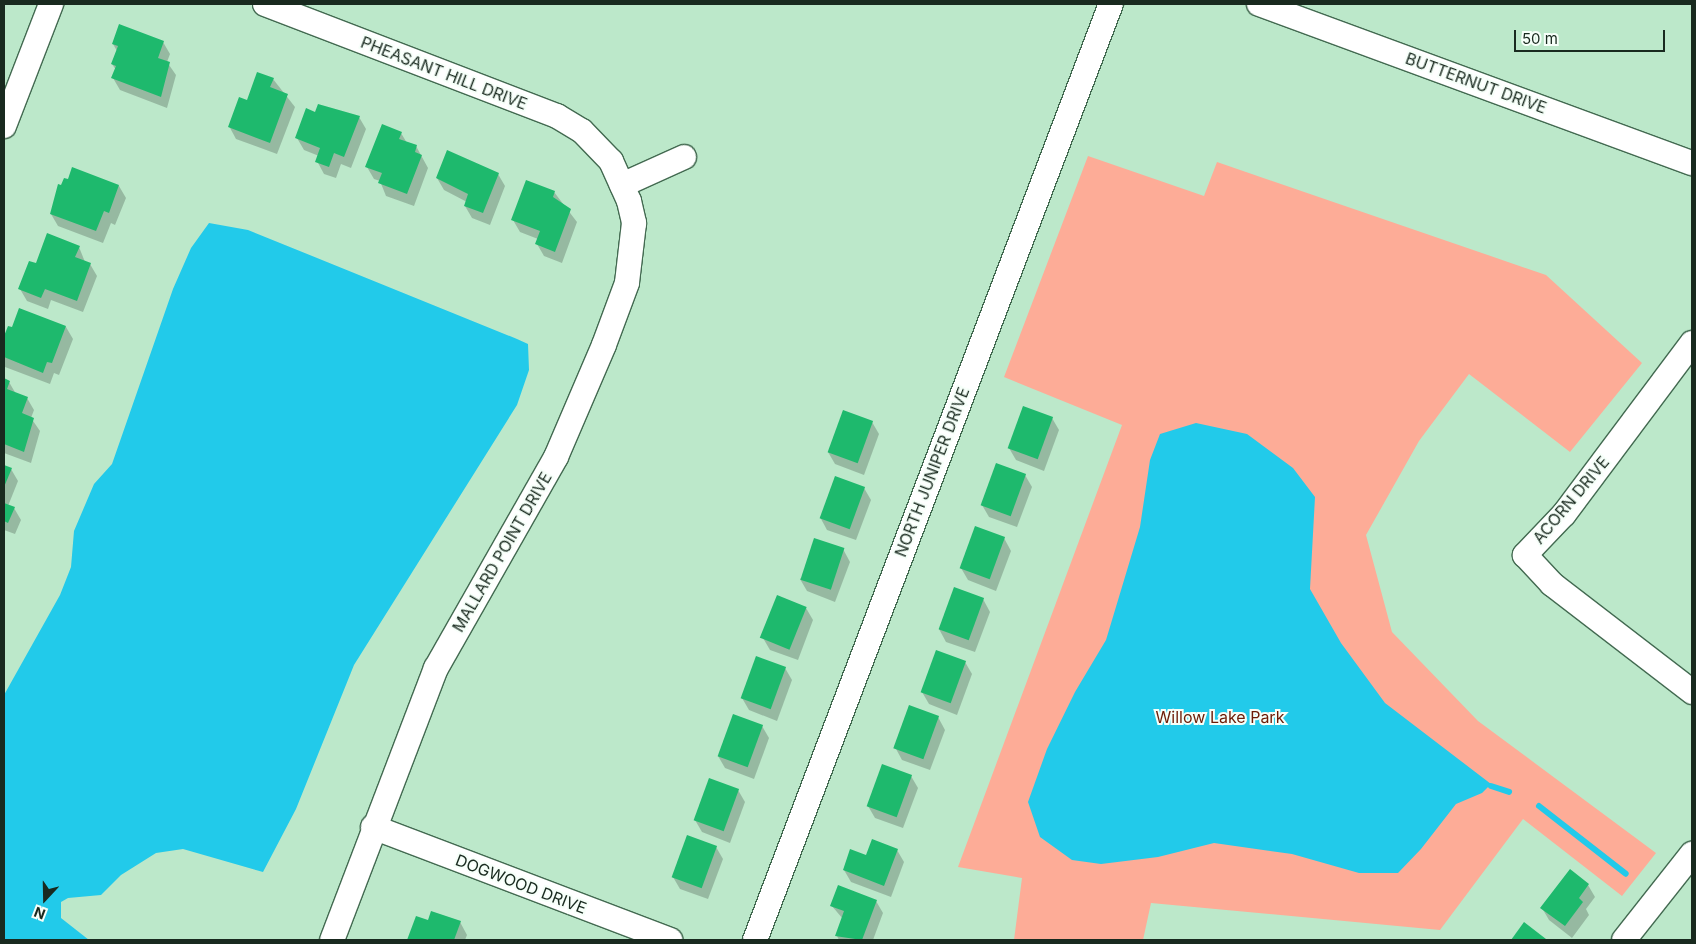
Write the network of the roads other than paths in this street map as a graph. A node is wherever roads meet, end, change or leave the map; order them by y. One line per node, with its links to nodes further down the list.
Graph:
1 (52, 4): 5 (street)
2 (265, 4): 7 (street, PHEASANT HILL DRIVE)
3 (1110, 4): 16 (street, NORTH JUNIPER DRIVE)
4 (1259, 4): 8 (street, BUTTERNUT DRIVE)
5 (4, 126)
6 (684, 157): 9 (street)
7 (611, 161): 9 (street, MALLARD POINT DRIVE)
8 (1692, 163)
9 (622, 184): 12 (street, MALLARD POINT DRIVE)
10 (1692, 343): 11 (street, ACORN DRIVE)
11 (1692, 692)
12 (373, 827): 14 (street, MALLARD POINT DRIVE); 15 (street, DOGWOOD DRIVE)
13 (1692, 854): 17 (street)
14 (332, 940)
15 (670, 940)
16 (755, 940)
17 (1624, 940)

